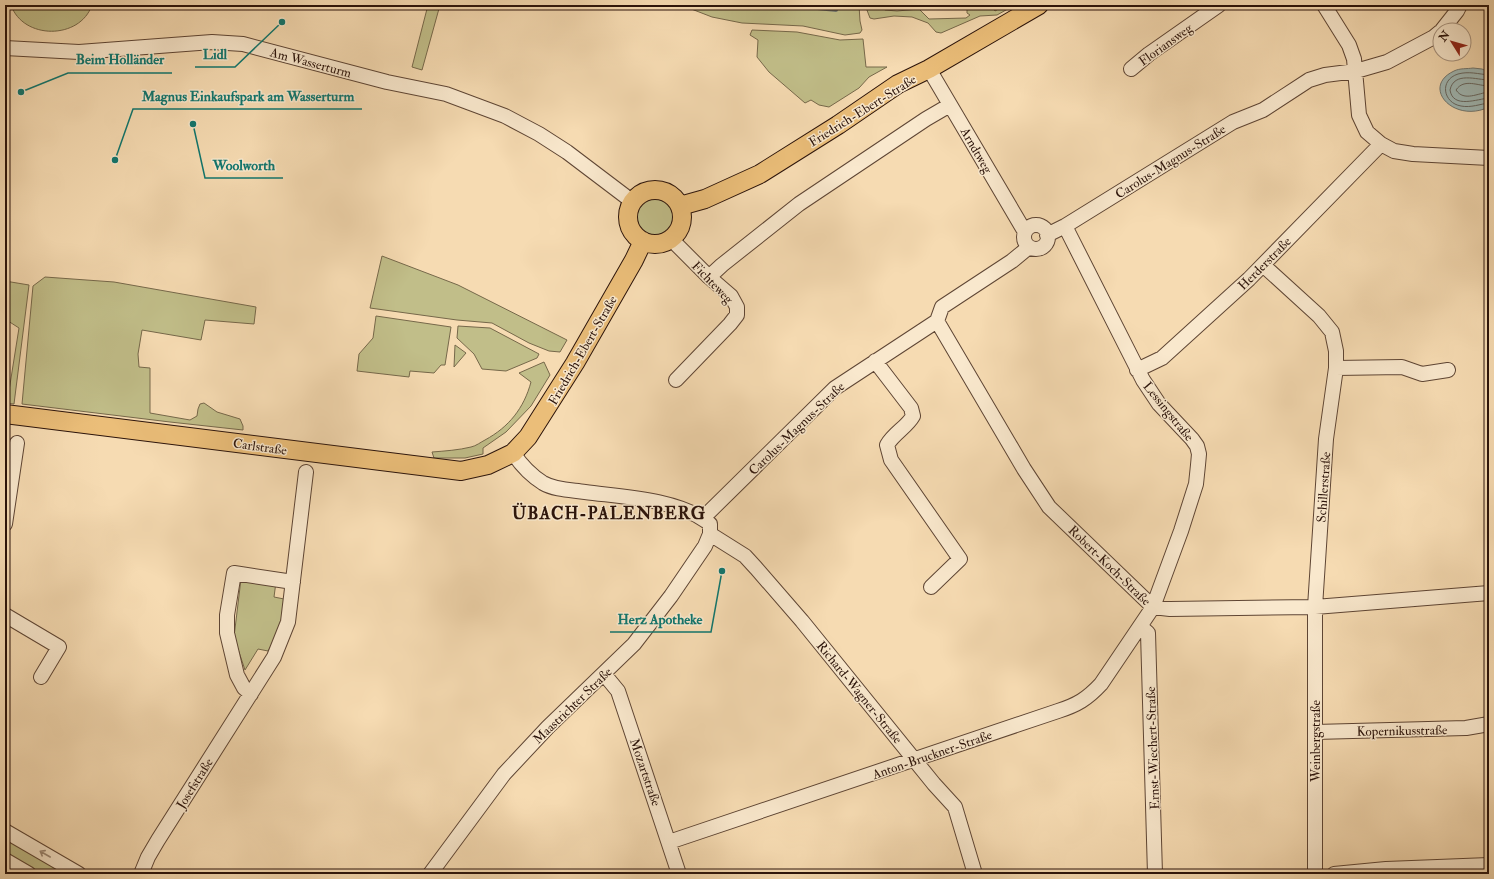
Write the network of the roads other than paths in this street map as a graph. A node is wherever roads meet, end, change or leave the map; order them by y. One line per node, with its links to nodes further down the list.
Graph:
1 (1039, 5): 8 (main road, Friedrich-Ebert-Straße)
2 (1219, 5): 9 (street, Floriansweg)
3 (1324, 5): 10 (street)
4 (1460, 5): 5 (street, Carolus-Magnus-Straße)
5 (1448, 22)
6 (1432, 38): 10 (street, Carolus-Magnus-Straße)
7 (5, 48): 14 (street, Am Wasserturm)
8 (929, 69): 11 (street, Arndtweg); 15 (main road, Friedrich-Ebert-Straße)
9 (1131, 69)
10 (1356, 72): 12 (street); 16 (street, Carolus-Magnus-Straße)
11 (950, 105): 17 (street, Arndtweg); 23 (street)
12 (1381, 144): 13 (street); 22 (street, Herderstraße)
13 (1489, 158)
14 (633, 202): 15 (main road); 20 (main road)
15 (680, 206): 19 (main road)
16 (1065, 226): 18 (street, Carolus-Magnus-Straße); 27 (street, Lessingstraße)
17 (1025, 232): 18 (street); 21 (street)
18 (1047, 235): 21 (street, Carolus-Magnus-Straße)
19 (672, 239): 20 (main road); 23 (street, Fichteweg)
20 (643, 241): 32 (main road, Friedrich-Ebert-Straße)
21 (1029, 247): 24 (street, Carolus-Magnus-Straße)
22 (1263, 265): 26 (street, Schillerstraße); 27 (street, Herderstraße)
23 (709, 277): 29 (street, Fichteweg)
24 (937, 321): 25 (street, Carolus-Magnus-Straße); 40 (street, Robert-Koch-Straße)
25 (875, 361): 34 (street, Carolus-Magnus-Straße); 38 (street)
26 (1336, 368): 28 (street); 41 (street, Schillerstraße)
27 (1137, 370): 40 (street, Lessingstraße)
28 (1448, 370)
29 (676, 380)
30 (5, 414): 32 (main road, Carlstraße)
31 (17, 443): 35 (street)
32 (513, 453): 34 (street)
33 (306, 472): 37 (street, Josefstraße)
34 (702, 518): 36 (street)
35 (5, 524)
36 (710, 534): 44 (street, Maastrichter Straße); 49 (street, Richard-Wagner-Straße)
37 (293, 582): 46 (street, Josefstraße); 46 (street)
38 (931, 587)
39 (1489, 593): 41 (street, Robert-Koch-Straße)
40 (1153, 607): 41 (street, Robert-Koch-Straße); 43 (street, Anton-Bruckner-Straße)
41 (1316, 607): 48 (street, Weinbergstraße)
42 (5, 615): 45 (street)
43 (1140, 626): 49 (street, Anton-Bruckner-Straße); 60 (street, Ernst-Wiechert-Straße)
44 (604, 674): 51 (street, Mozartstraße); 57 (street, Maastrichter Straße)
45 (41, 677)
46 (251, 694): 56 (street, Josefstraße)
47 (1489, 724): 48 (street, Kopernikusstraße)
48 (1315, 732): 61 (street, Weinbergstraße)
49 (915, 760): 51 (street, Anton-Bruckner-Straße); 59 (street, Richard-Wagner-Straße)
50 (5, 831): 55 (street, one-way to 50)
51 (669, 842): 58 (street, Mozartstraße)
52 (5, 860): 54 (street)
53 (1489, 865): 62 (street)
54 (29, 874)
55 (79, 874)
56 (141, 874)
57 (430, 874)
58 (679, 874)
59 (975, 874)
60 (1155, 874)
61 (1315, 874)
62 (1334, 874)

